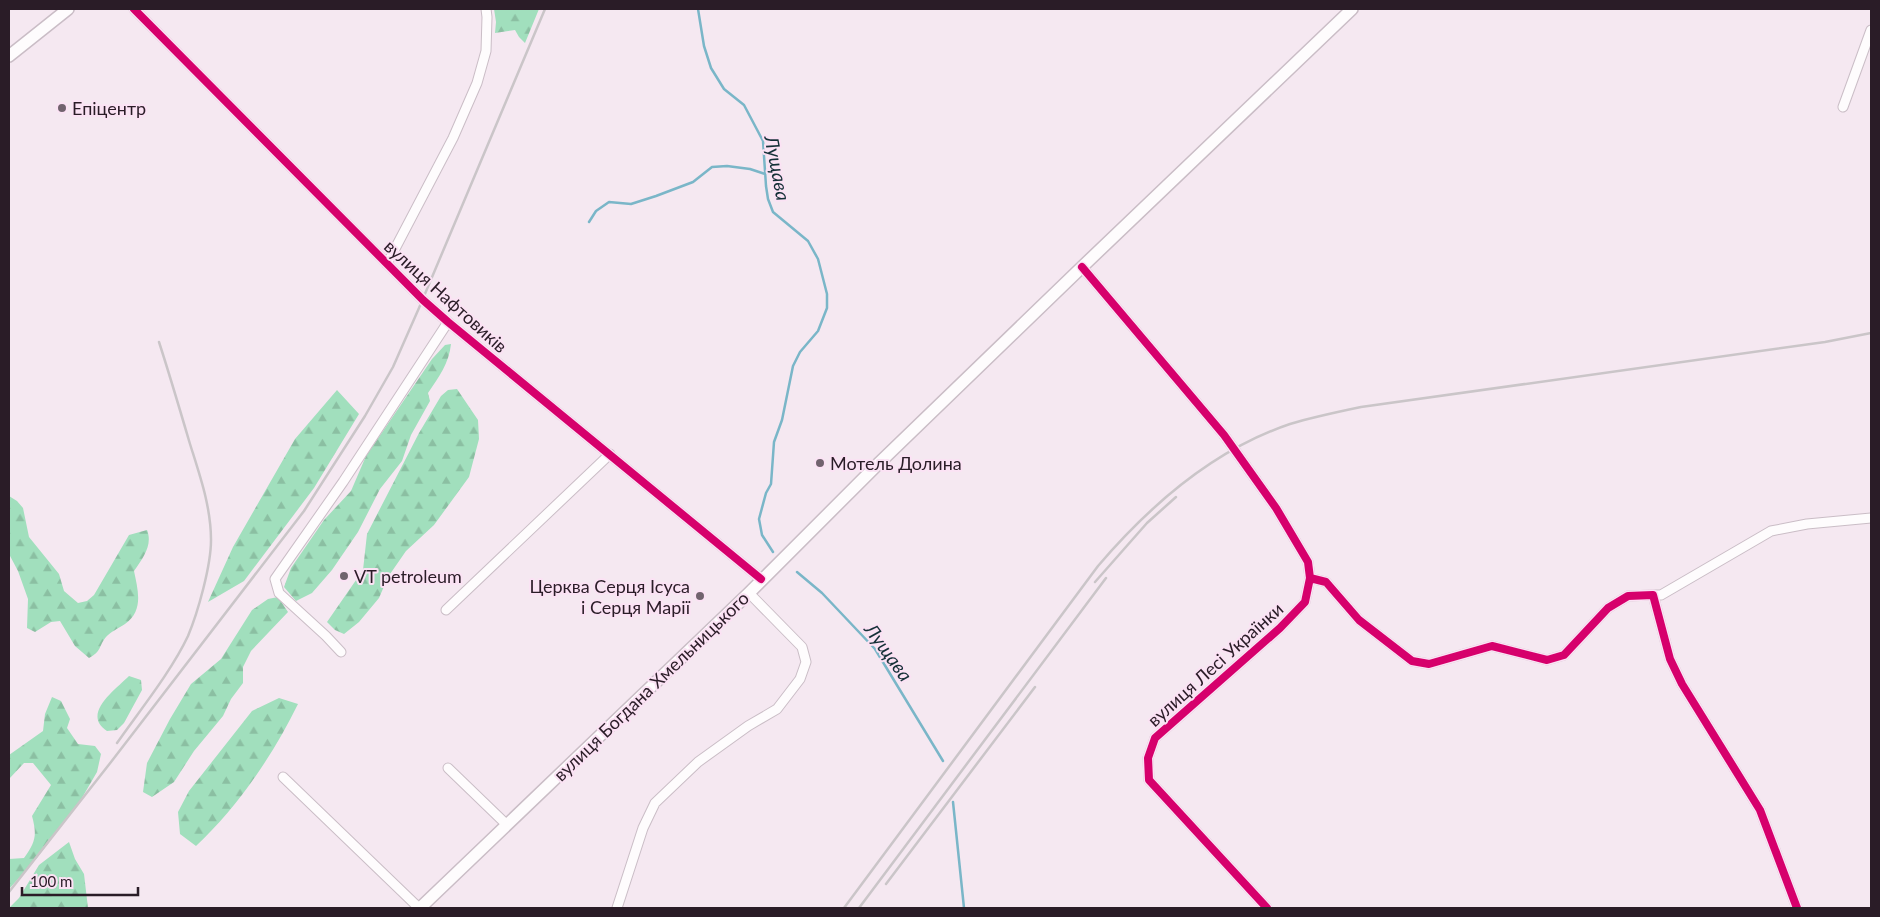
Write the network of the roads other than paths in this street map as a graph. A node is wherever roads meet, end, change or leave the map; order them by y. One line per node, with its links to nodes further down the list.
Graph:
1 (68, 9): 6 (main road)
2 (134, 9): 8 (street, вулиця Нафтовиків)
3 (486, 9): 8 (street)
4 (1352, 9): 9 (main road, вулиця Богдана Хмельницького)
5 (1871, 30): 7 (street)
6 (9, 56)
7 (1843, 107)
8 (387, 264): 10 (street, вулиця Нафтовиків)
9 (1082, 267): 13 (street, вулиця Лесі Українки, bridge); 14 (main road, вулиця Богдана Хмельницького)
10 (448, 322): 11 (street, вулиця Нафтовиків); 18 (street)
11 (610, 454): 14 (street, вулиця Нафтовиків); 17 (street)
12 (1871, 518): 16 (street)
13 (1310, 578): 16 (street); 24 (street, вулиця Лесі Українки)
14 (761, 579): 15 (main road, вулиця Богдана Хмельницького)
15 (749, 593): 21 (main road, вулиця Богдана Хмельницького); 23 (street)
16 (1653, 595): 25 (street)
17 (446, 610)
18 (340, 652)
19 (448, 768): 21 (street)
20 (283, 777): 22 (street)
21 (506, 824): 22 (main road, вулиця Богдана Хмельницького)
22 (420, 908)
23 (618, 908)
24 (1267, 908)
25 (1797, 908)

